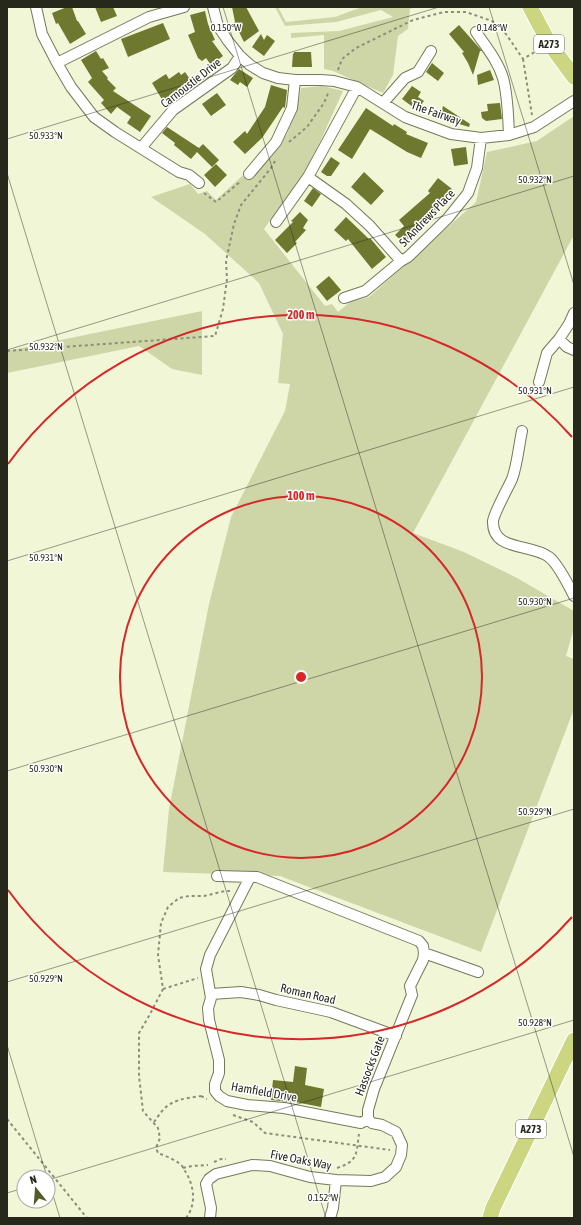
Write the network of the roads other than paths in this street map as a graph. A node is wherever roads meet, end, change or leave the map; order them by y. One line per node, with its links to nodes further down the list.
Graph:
1 (36, 7): 8 (street)
2 (184, 7): 8 (street)
3 (213, 7): 7 (street, The Fairway)
4 (530, 7): 9 (main road, A273)
5 (476, 32): 14 (street)
6 (431, 51): 13 (street)
7 (240, 56): 10 (street, The Fairway); 16 (street, Carnoustie Drive)
8 (57, 63): 16 (street)
9 (574, 77)
10 (295, 80): 11 (street, The Fairway); 17 (street)
11 (357, 86): 13 (street, The Fairway); 18 (street)
12 (574, 101): 14 (street, The Fairway)
13 (383, 103): 15 (street, The Fairway)
14 (509, 135): 15 (street, The Fairway)
15 (481, 138): 21 (street, St Andrews Place)
16 (141, 148): 19 (street)
17 (249, 174)
18 (308, 177): 20 (street); 21 (street, St Andrews Place)
19 (199, 183)
20 (276, 222)
21 (401, 261): 22 (street)
22 (344, 298)
23 (574, 313): 24 (street)
24 (558, 339): 25 (street); 26 (street)
25 (574, 350)
26 (539, 382)
27 (522, 431): 28 (street)
28 (574, 596)
29 (217, 876): 30 (street)
30 (250, 877): 31 (street); 33 (street, Hamfield Drive)
31 (424, 953): 32 (street); 34 (street, Hassocks Gate)
32 (478, 972)
33 (211, 994): 34 (street, Roman Road); 36 (street, Hamfield Drive)
34 (396, 1036): 36 (street, Hassocks Gate)
35 (574, 1040): 40 (main road, A273)
36 (365, 1121): 37 (street)
37 (333, 1180): 38 (street, Five Oaks Way); 39 (street)
38 (210, 1218)
39 (330, 1218)
40 (490, 1218)

